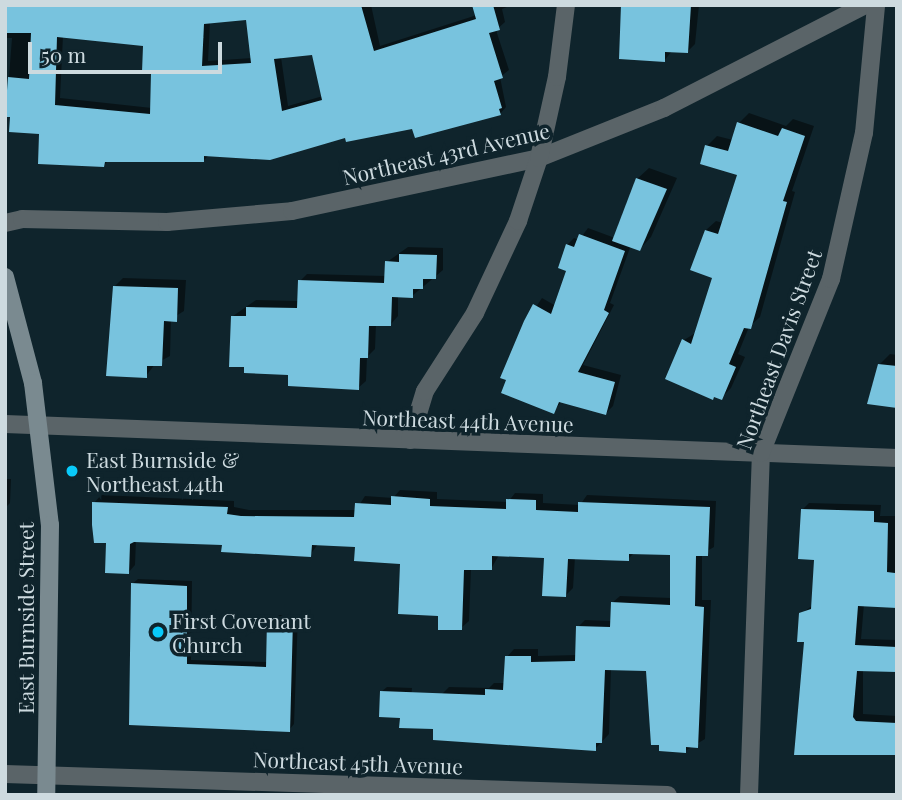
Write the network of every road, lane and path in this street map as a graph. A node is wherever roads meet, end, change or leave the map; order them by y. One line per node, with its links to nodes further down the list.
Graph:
1 (565, 5): 4 (street)
2 (866, 5): 4 (street, Northeast 43rd Avenue)
3 (876, 5): 10 (street, Northeast Davis Street)
4 (539, 158): 5 (street, Northeast 43rd Avenue); 9 (street)
5 (5, 223)
6 (5, 277): 8 (main road, East Burnside Street)
7 (5, 424): 8 (street, Northeast 44th Avenue)
8 (38, 426): 9 (street, Northeast 44th Avenue); 13 (main road, East Burnside Street)
9 (410, 440): 10 (street, Northeast 44th Avenue)
10 (761, 453): 11 (street, Northeast 44th Avenue); 16 (street, Northeast Davis Street)
11 (897, 458)
12 (5, 774): 13 (street, Northeast 45th Avenue)
13 (47, 775): 14 (main road, East Burnside Street); 15 (street, Northeast 45th Avenue)
14 (46, 795)
15 (668, 795)
16 (749, 795)

